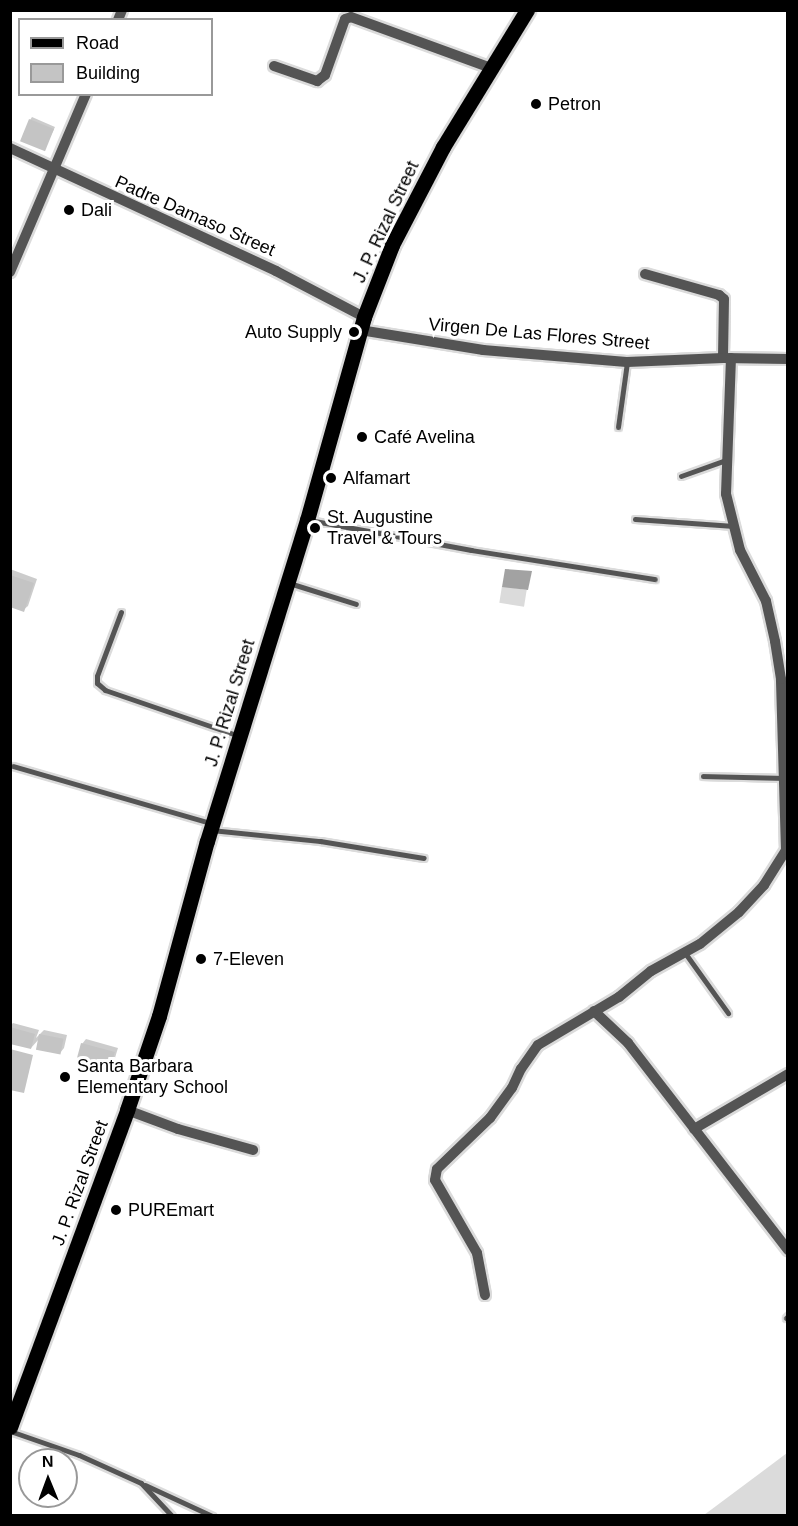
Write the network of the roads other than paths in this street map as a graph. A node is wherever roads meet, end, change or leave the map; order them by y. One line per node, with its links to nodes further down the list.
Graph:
1 (527, 10): 3 (main road, J. P. Rizal Street)
2 (274, 66): 3 (street)
3 (491, 68): 9 (main road, J. P. Rizal Street)
4 (85, 96): 6 (street)
5 (10, 148): 6 (street, Padre Damaso Street)
6 (53, 170): 7 (street); 9 (street, Padre Damaso Street)
7 (10, 272)
8 (645, 274): 10 (street)
9 (362, 324): 12 (street, Virgen De Las Flores Street); 17 (main road, J. P. Rizal Street)
10 (727, 358): 11 (street, Virgen De Las Flores Street); 12 (street, Virgen De Las Flores Street); 14 (street)
11 (788, 359)
12 (627, 362): 13 (lane)
13 (618, 427)
14 (726, 460): 15 (lane); 18 (street)
15 (681, 476)
16 (635, 519): 18 (lane)
17 (307, 520): 19 (lane); 20 (main road, J. P. Rizal Street)
18 (734, 526): 23 (street)
19 (655, 579)
20 (288, 582): 21 (lane); 24 (main road, J. P. Rizal Street)
21 (356, 604)
22 (121, 612): 24 (lane)
23 (784, 728): 27 (street)
24 (240, 736): 28 (main road, J. P. Rizal Street)
25 (13, 766): 28 (lane)
26 (703, 776): 27 (lane)
27 (783, 778): 30 (street)
28 (211, 827): 29 (lane); 34 (main road, J. P. Rizal Street)
29 (424, 858)
30 (685, 953): 31 (street); 32 (lane)
31 (594, 1011): 35 (street); 38 (street)
32 (728, 1013)
33 (788, 1074): 35 (street)
34 (127, 1110): 36 (street); 39 (main road, J. P. Rizal Street)
35 (694, 1129): 37 (street)
36 (253, 1150)
37 (788, 1250)
38 (485, 1295)
39 (10, 1429): 40 (lane)
40 (141, 1483): 41 (lane); 42 (lane)
41 (172, 1515)
42 (212, 1515)

